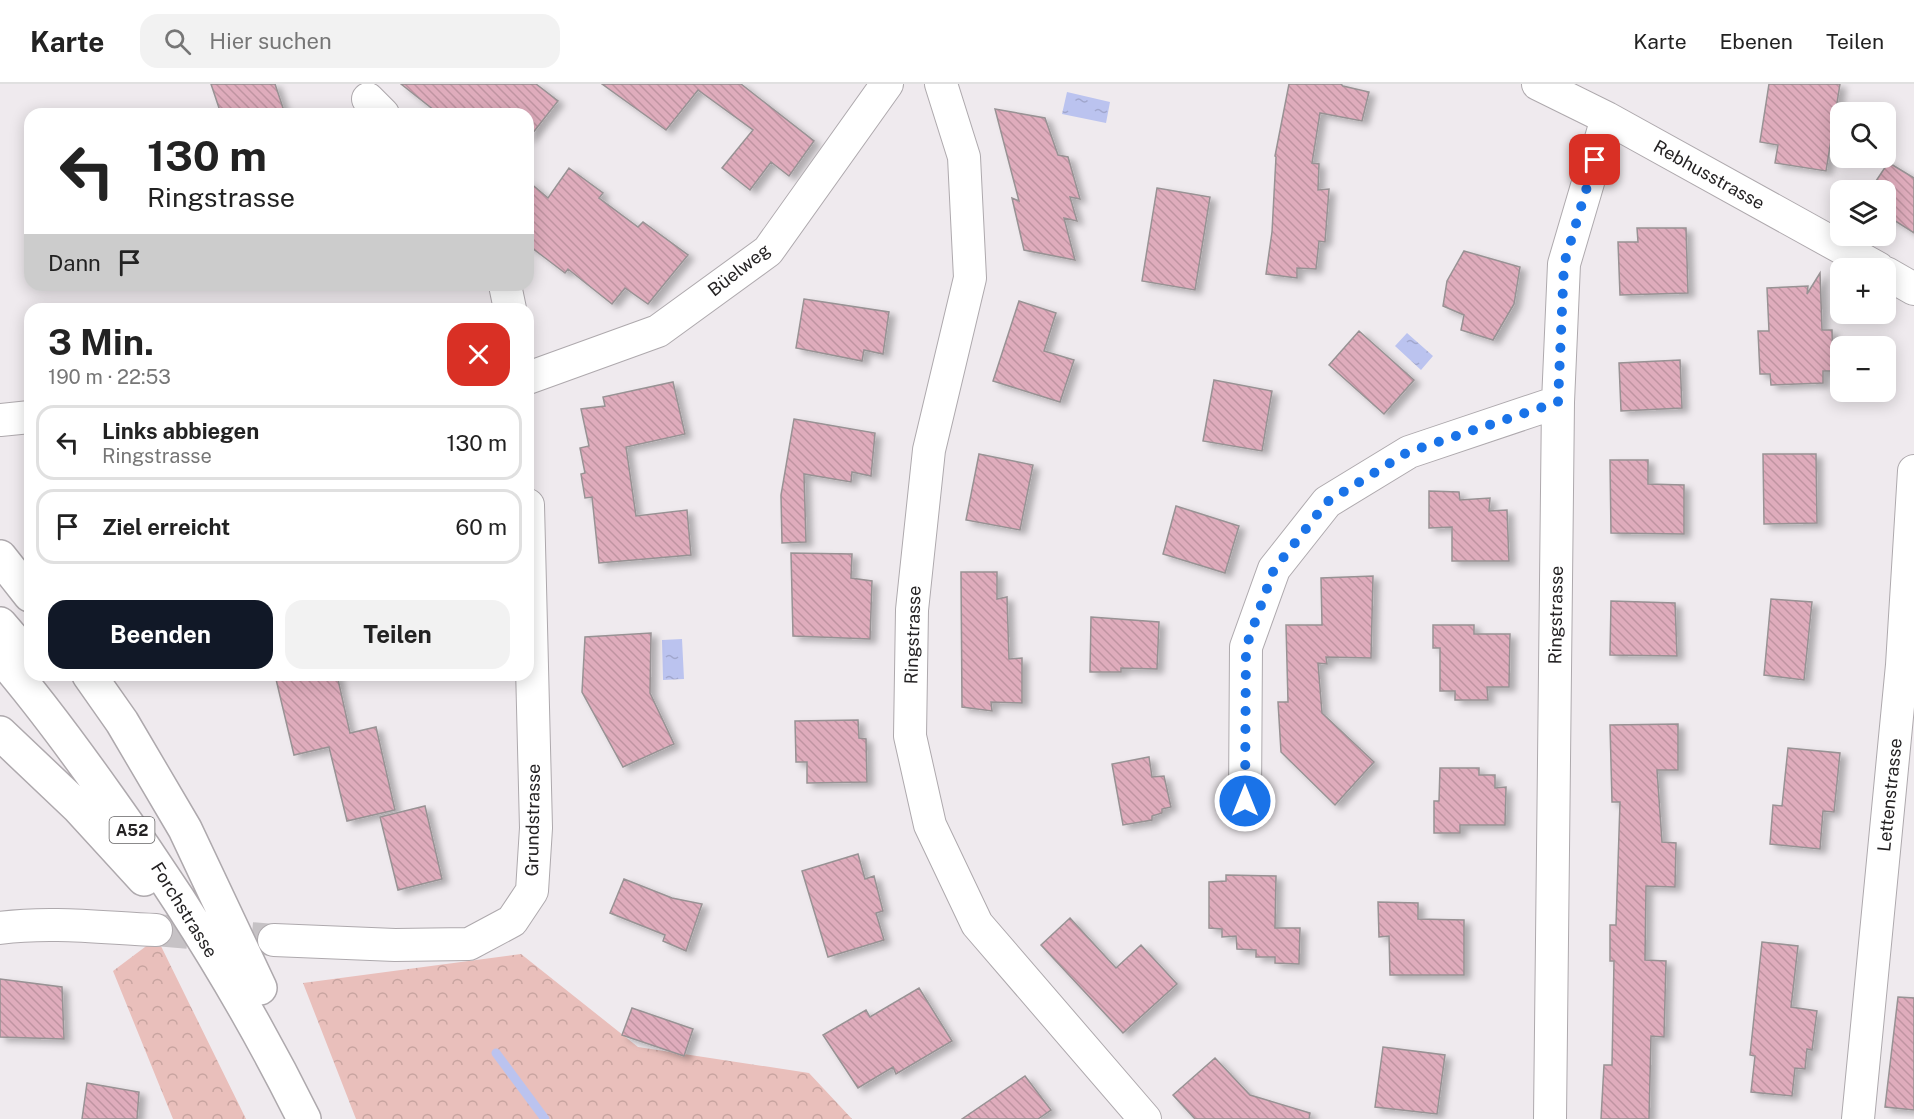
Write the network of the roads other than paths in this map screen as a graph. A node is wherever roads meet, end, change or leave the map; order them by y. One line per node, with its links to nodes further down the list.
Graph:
1 (887, 84): 8 (street, Büelweg)
2 (941, 84): 29 (street, Ringstrasse)
3 (1538, 84): 4 (street, Rebhusstrasse)
4 (1607, 118): 5 (street, Rebhusstrasse); 9 (street, Ringstrasse)
5 (1860, 258)
6 (1896, 278): 7 (street)
7 (1914, 288)
8 (534, 376)
9 (1558, 402): 22 (street); 30 (street, Ringstrasse)
10 (24, 418): 11 (street)
11 (0, 420)
12 (1914, 471): 31 (street, Lettenstrasse)
13 (0, 557): 14 (highway)
14 (24, 587)
15 (0, 624): 16 (highway)
16 (24, 652)
17 (0, 656): 26 (highway, Forchstrasse / A52)
18 (48, 681): 26 (highway, Forchstrasse / A52)
19 (93, 681): 26 (highway)
20 (532, 681): 25 (street, Grundstrasse)
21 (0, 733): 26 (highway)
22 (1245, 801)
23 (0, 928): 24 (street)
24 (156, 930)
25 (274, 940)
26 (254, 1001): 27 (highway, Forchstrasse / A52); 28 (highway, Forchstrasse / A52)
27 (304, 1119)
28 (328, 1119)
29 (1145, 1119)
30 (1550, 1119)
31 (1858, 1119)

